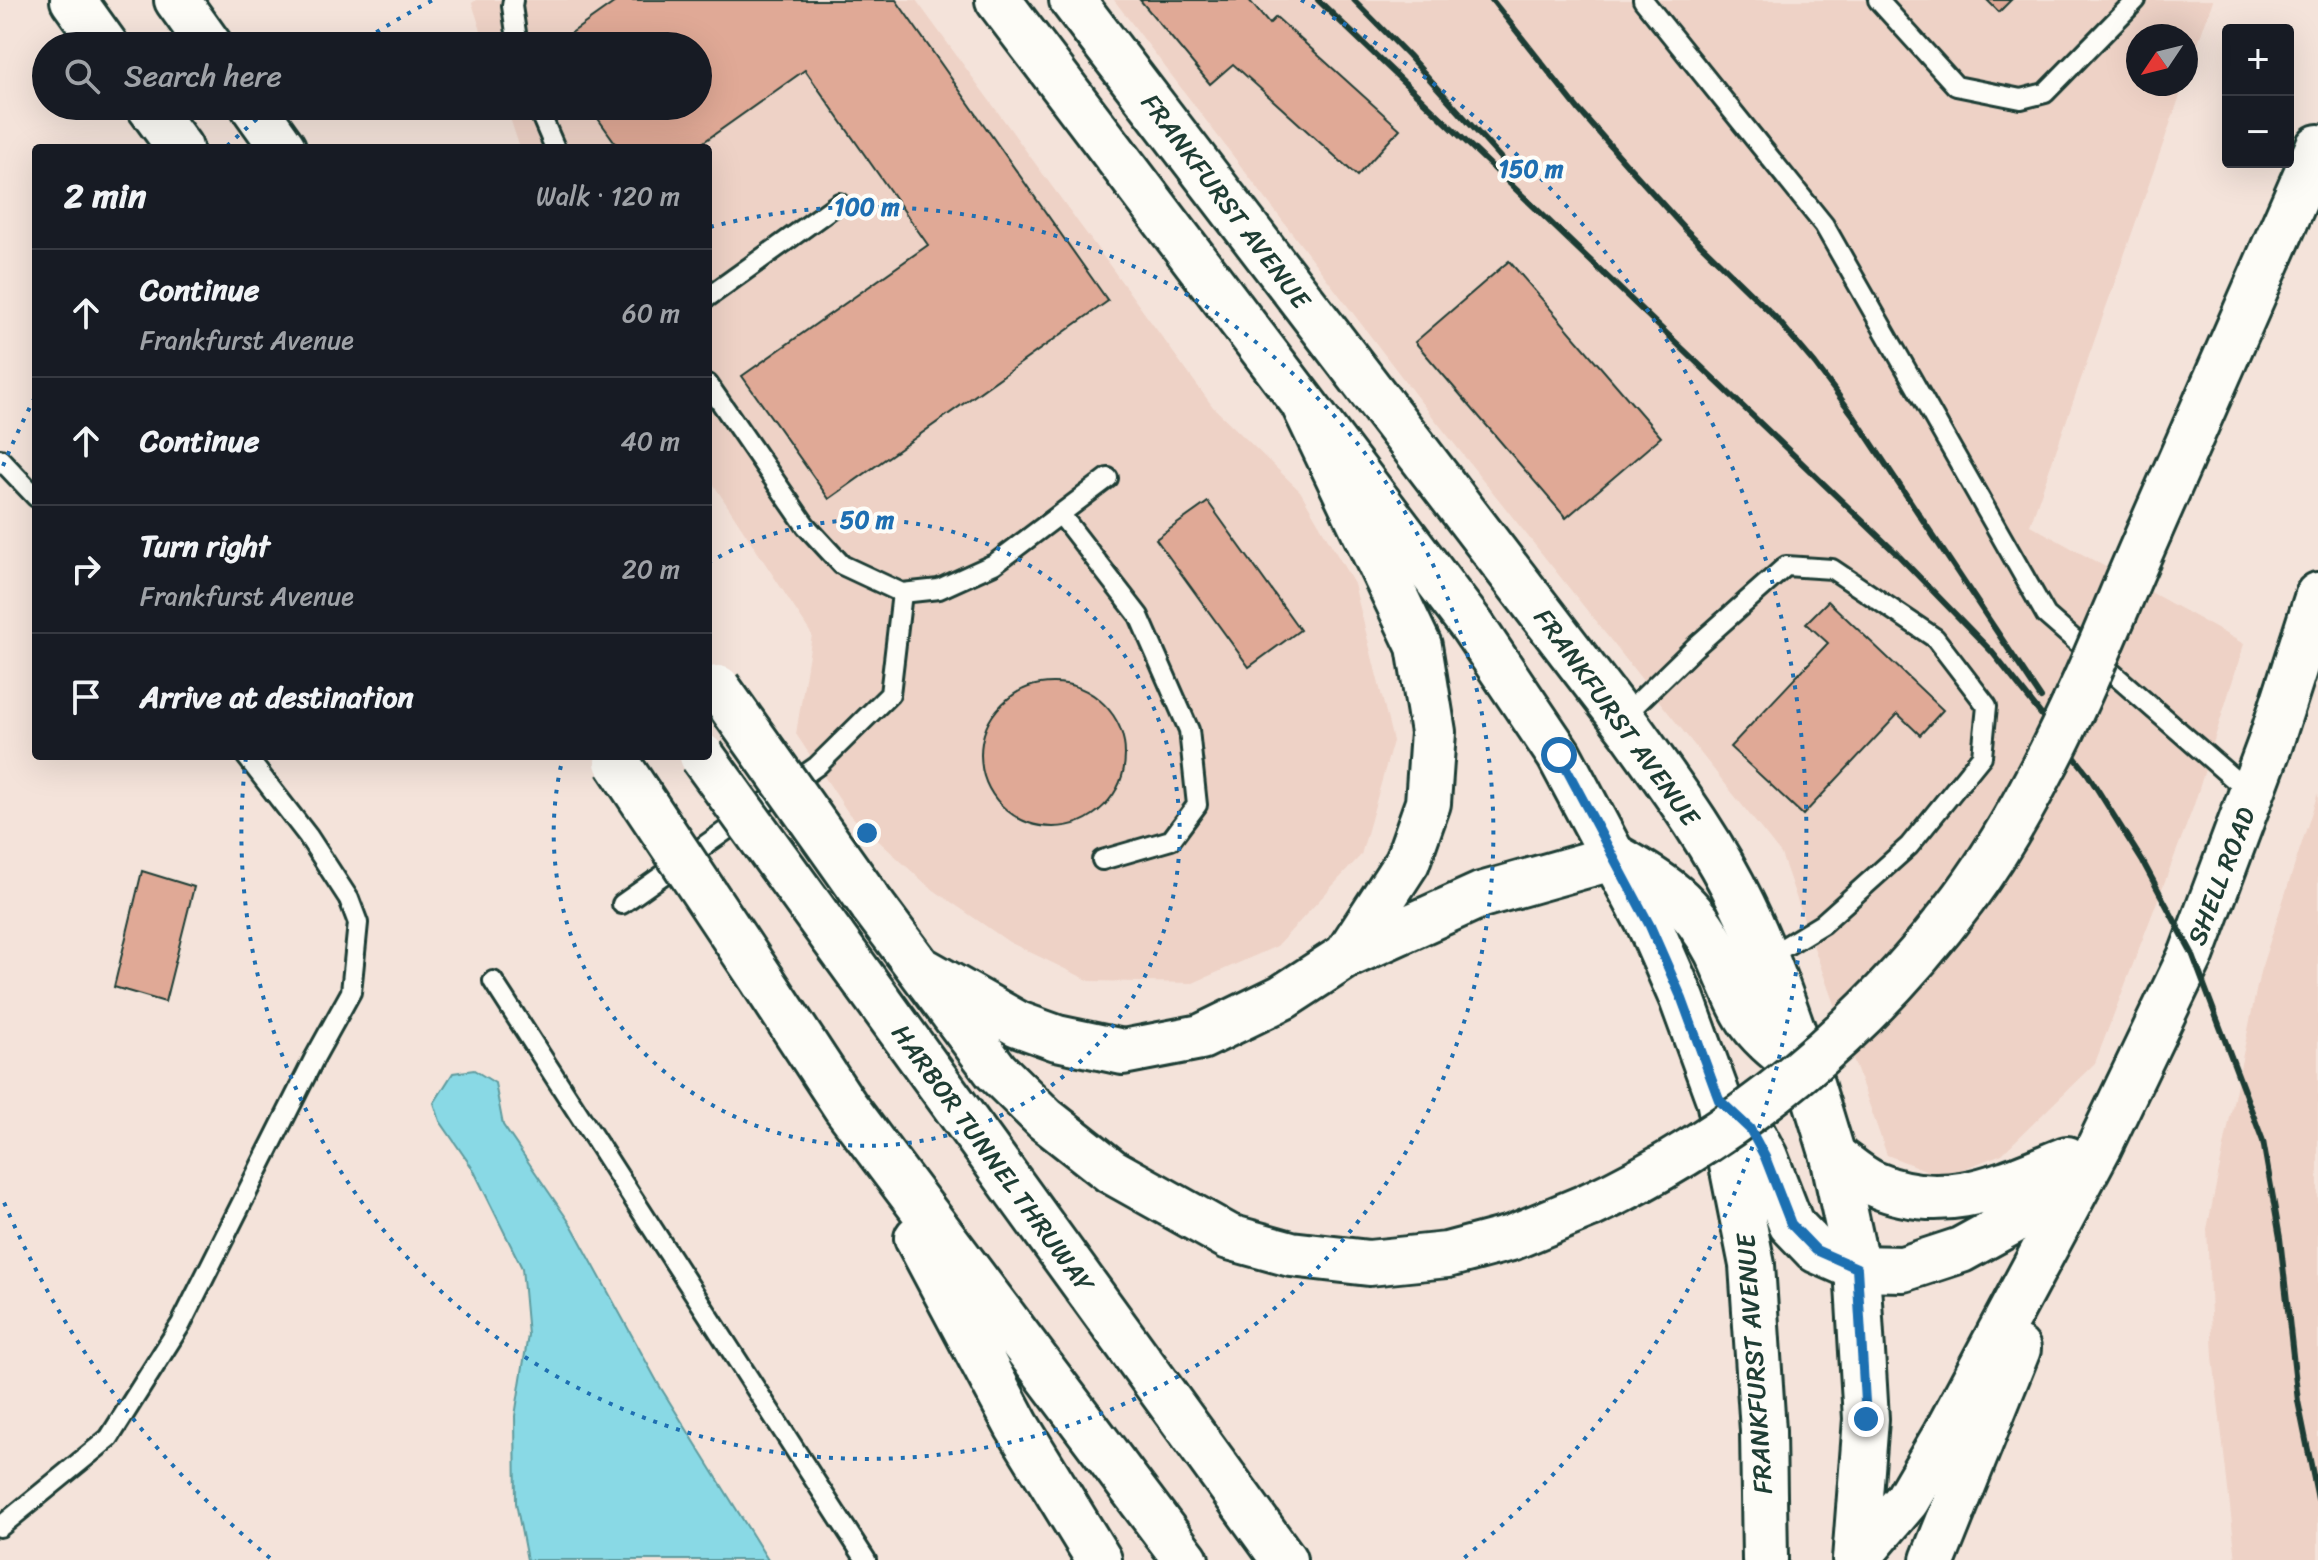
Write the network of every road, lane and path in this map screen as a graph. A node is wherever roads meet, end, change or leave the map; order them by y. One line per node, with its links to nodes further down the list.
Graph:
1 (73, 0): 9 (main road)
2 (177, 0): 10 (main road)
3 (513, 0): 11 (lane)
4 (998, 0): 22 (main road, FRANKFURST AVENUE)
5 (1072, 0): 30 (main road, FRANKFURST AVENUE)
6 (1643, 0): 34 (lane)
7 (1878, 0): 8 (lane)
8 (2136, 0)
9 (96, 32)
10 (200, 32)
11 (516, 32)
12 (159, 120): 15 (main road)
13 (263, 120): 16 (main road)
14 (543, 120): 17 (lane)
15 (177, 144)
16 (280, 144)
17 (553, 144)
18 (2318, 147): 40 (main road, bridge)
19 (839, 203): 20 (lane)
20 (712, 294)
21 (712, 390): 27 (lane)
22 (1305, 407): 35 (main road, FRANKFURST AVENUE); 38 (main road)
23 (0, 459): 25 (lane)
24 (1108, 478): 26 (lane)
25 (32, 493)
26 (1061, 515): 27 (lane); 36 (lane)
27 (902, 593): 37 (lane)
28 (2318, 595): 34 (main road, SHELL ROAD)
29 (713, 685): 40 (main road, bridge)
30 (1622, 718): 39 (main road, FRANKFURST AVENUE); 39 (lane)
31 (249, 760): 48 (lane)
32 (616, 760): 44 (main road, bridge)
33 (705, 760): 52 (main road, HARBOR TUNNEL THRUWAY, bridge)
34 (2251, 794): 45 (main road, SHELL ROAD)
35 (1615, 857): 38 (main road); 42 (main road); 43 (main road, FRANKFURST AVENUE)
36 (1102, 860)
37 (622, 904)
38 (1346, 956): 40 (main road)
39 (1766, 958): 42 (main road, FRANKFURST AVENUE)
40 (921, 969)
41 (493, 981): 49 (lane)
42 (1808, 1074): 46 (main road, FRANKFURST AVENUE)
43 (1719, 1100): 47 (main road); 53 (main road, FRANKFURST AVENUE)
44 (845, 1106): 50 (main road); 51 (main road)
45 (2099, 1147): 46 (main road); 47 (main road); 54 (main road, SHELL ROAD); 55 (main road, SHELL ROAD)
46 (1833, 1156): 47 (main road, FRANKFURST AVENUE)
47 (1857, 1268): 54 (main road, FRANKFURST AVENUE)
48 (0, 1527)
49 (866, 1560)
50 (1099, 1560)
51 (1186, 1560)
52 (1284, 1560)
53 (1765, 1560)
54 (1856, 1560)
55 (1933, 1560)

